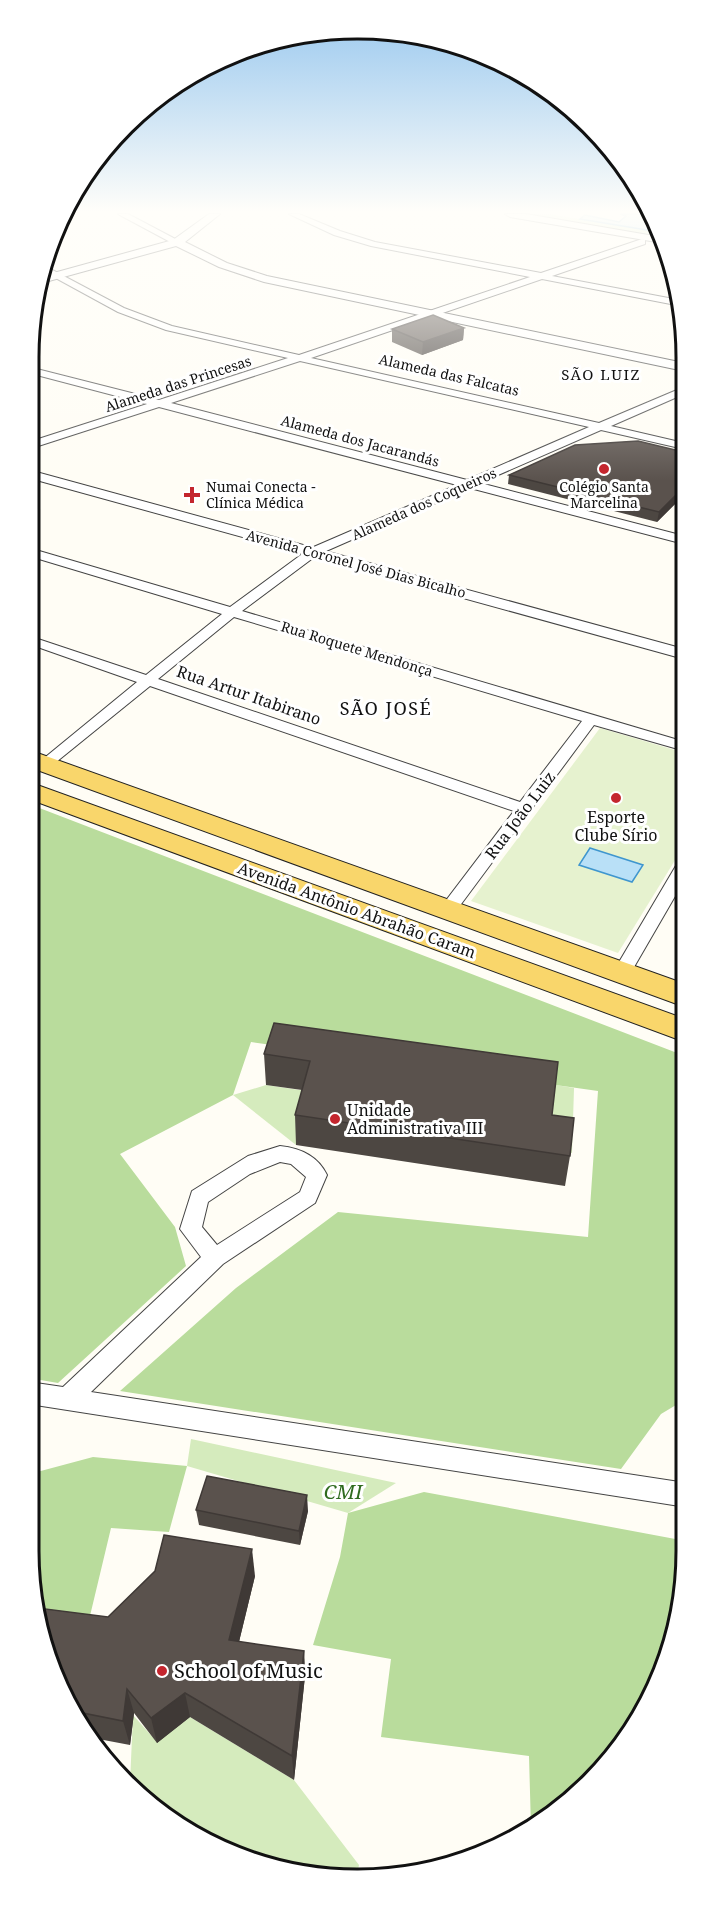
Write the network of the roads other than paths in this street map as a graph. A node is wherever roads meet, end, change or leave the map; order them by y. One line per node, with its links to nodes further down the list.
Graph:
1 (109, 303): 5 (street, Alameda das Falcatas)
2 (375, 303): 4 (street)
3 (465, 303): 4 (street, Alameda das Princesas)
4 (429, 315): 5 (street, Alameda das Princesas); 6 (street)
5 (303, 357): 9 (street, Alameda das Princesas); 10 (street, Alameda das Falcatas)
6 (676, 365)
7 (39, 373): 9 (street, Alameda dos Jacarandás)
8 (676, 394): 10 (street, Alameda dos Coqueiros)
9 (159, 405): 11 (street, Alameda das Princesas); 14 (street, Alameda dos Jacarandás)
10 (603, 426): 12 (street, Alameda das Falcatas); 14 (street, Alameda dos Coqueiros)
11 (39, 443)
12 (676, 444)
13 (39, 477): 16 (street, Avenida Coronel José Dias Bicalho)
14 (467, 485): 15 (street, Alameda dos Jacarandás); 16 (street, Alameda dos Coqueiros)
15 (676, 538)
16 (313, 552): 18 (street, Alameda dos Coqueiros); 20 (street, Avenida Coronel José Dias Bicalho)
17 (39, 555): 18 (street, Rua Roquete Mendonça)
18 (232, 612): 21 (street, Alameda dos Coqueiros); 22 (street, Rua Roquete Mendonça)
19 (39, 644): 21 (street, Rua Artur Itabirano)
20 (676, 652)
21 (148, 680): 24 (street, Alameda dos Coqueiros); 27 (street, Rua Artur Itabirano)
22 (591, 719): 23 (street, Rua Roquete Mendonça); 27 (street, Rua João Luiz)
23 (676, 744)
24 (39, 760)
25 (39, 762): 28 (main road, Avenida Antônio Abrahão Caram)
26 (39, 794): 29 (main road, Avenida Antônio Abrahão Caram)
27 (525, 809): 31 (street, Rua João Luiz)
28 (233, 832): 29 (main road); 31 (main road, Avenida Antônio Abrahão Caram)
29 (210, 856): 34 (main road, Avenida Antônio Abrahão Caram)
30 (676, 881): 32 (street)
31 (447, 911): 32 (main road, Avenida Antônio Abrahão Caram)
32 (621, 974): 33 (main road, Avenida Antônio Abrahão Caram)
33 (676, 993)
34 (676, 1028)
35 (215, 1258): 35 (street); 37 (street)
36 (39, 1395): 37 (street)
37 (68, 1399): 38 (street)
38 (676, 1493)

